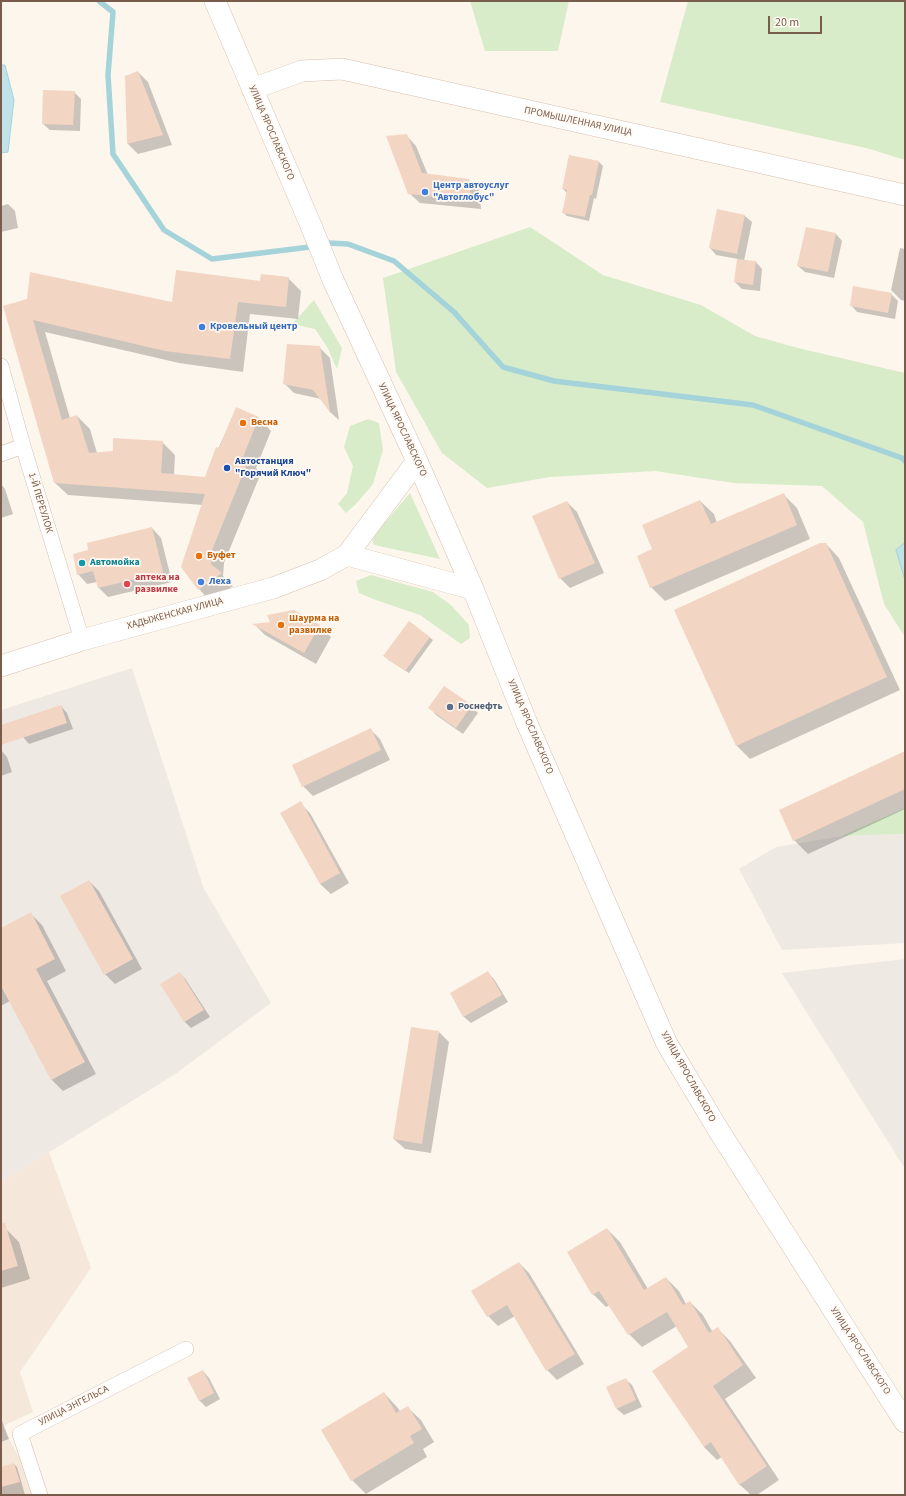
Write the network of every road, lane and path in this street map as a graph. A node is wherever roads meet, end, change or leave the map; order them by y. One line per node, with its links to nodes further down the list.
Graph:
1 (215, 1): 2 (main road, УЛИЦА ЯРОСЛАВСКОГО)
2 (252, 89): 3 (main road, ПРОМЫШЛЕННАЯ УЛИЦА); 7 (main road, УЛИЦА ЯРОСЛАВСКОГО)
3 (905, 195)
4 (1, 366): 5 (street, 1-Й ПЕРЕУЛОК)
5 (23, 446): 6 (street); 10 (street, 1-Й ПЕРЕУЛОК)
6 (1, 454)
7 (417, 461): 8 (main road, ХАДЫЖЕНСКАЯ УЛИЦА); 9 (main road, УЛИЦА ЯРОСЛАВСКОГО)
8 (347, 555): 9 (main road); 10 (main road, ХАДЫЖЕНСКАЯ УЛИЦА)
9 (473, 589): 13 (main road, УЛИЦА ЯРОСЛАВСКОГО)
10 (82, 640): 11 (main road, ХАДЫЖЕНСКАЯ УЛИЦА)
11 (1, 666)
12 (186, 1349): 14 (street, УЛИЦА ЭНГЕЛЬСА)
13 (905, 1422)
14 (40, 1495)

